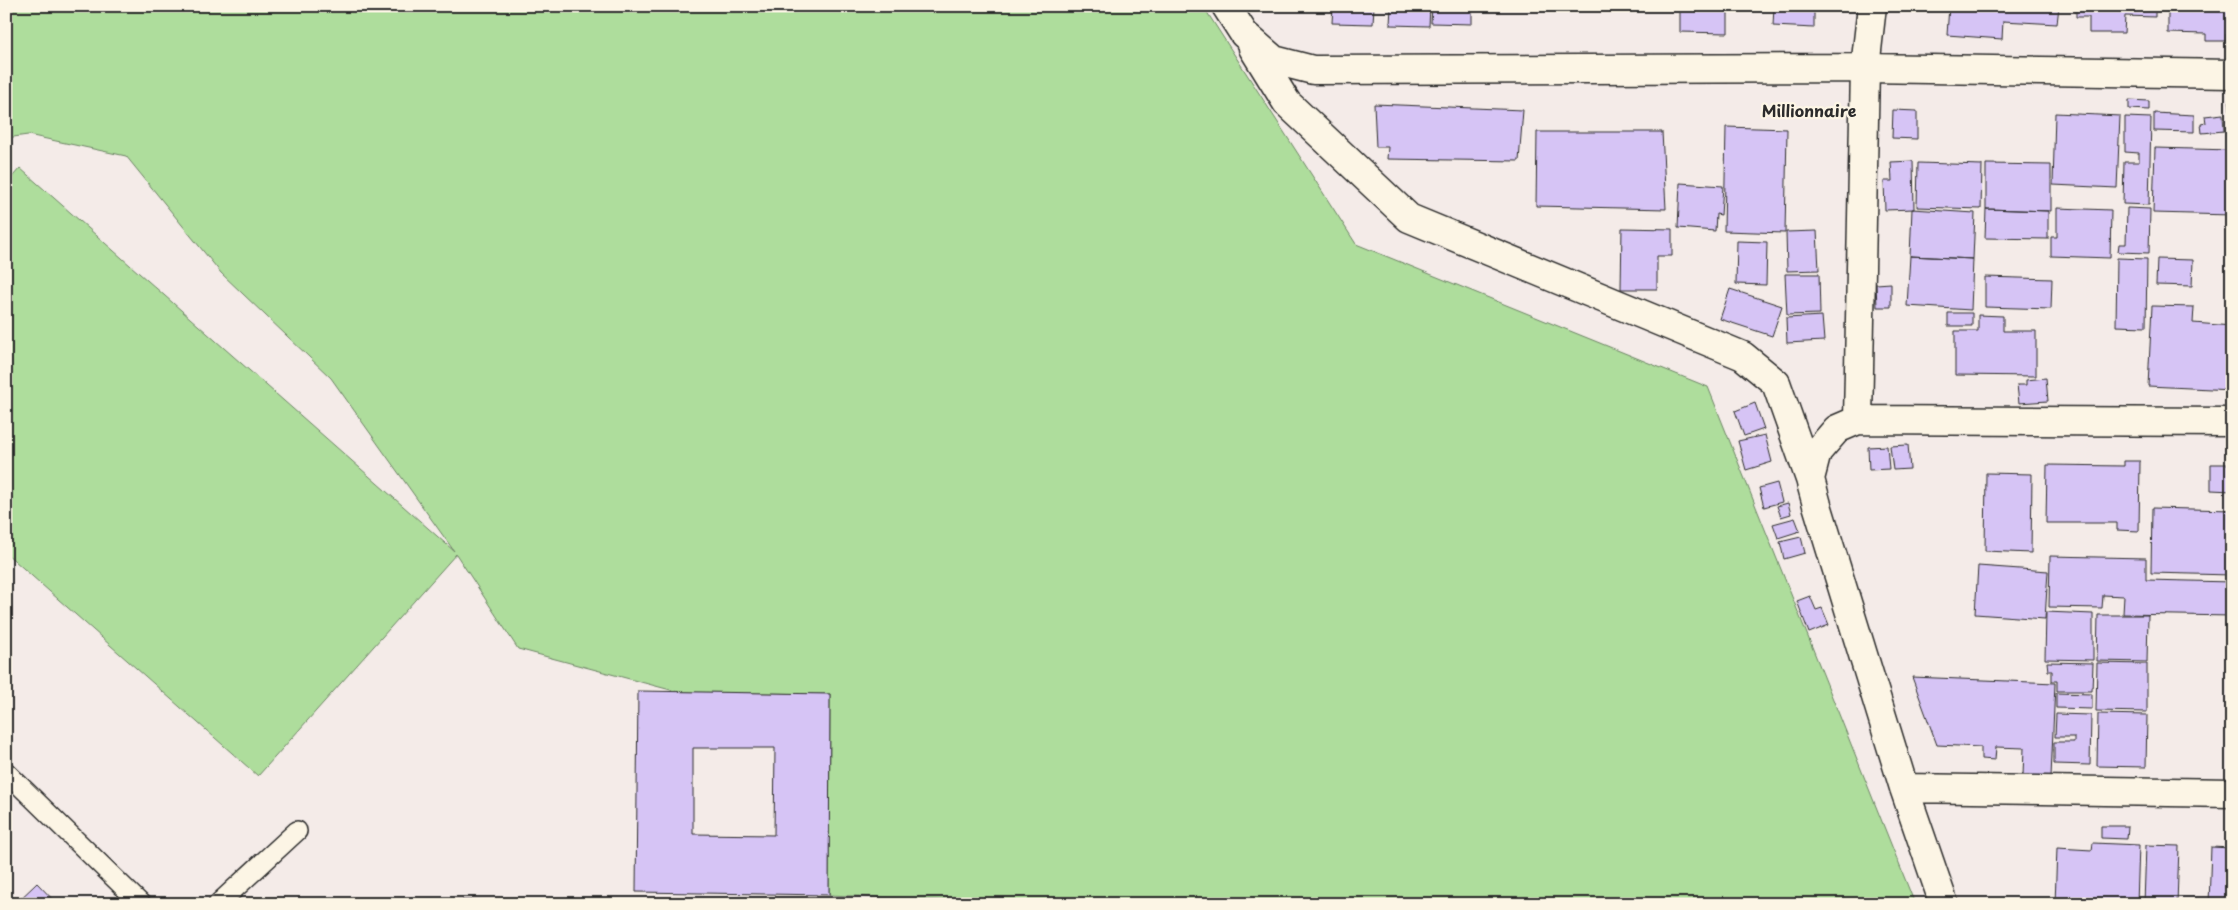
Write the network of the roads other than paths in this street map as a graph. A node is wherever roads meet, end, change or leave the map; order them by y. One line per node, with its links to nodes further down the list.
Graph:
1 (1226, 6): 3 (street)
2 (1872, 6): 4 (street)
3 (1244, 34): 4 (street); 8 (street)
4 (1865, 68): 5 (street); 6 (street)
5 (2232, 74)
6 (1858, 420): 7 (street); 8 (street)
7 (2232, 422)
8 (1810, 479): 10 (street)
9 (6, 772): 13 (lane)
10 (1904, 788): 11 (street); 15 (street)
11 (2232, 793)
12 (297, 831): 14 (lane)
13 (141, 904)
14 (218, 904)
15 (1944, 904)

